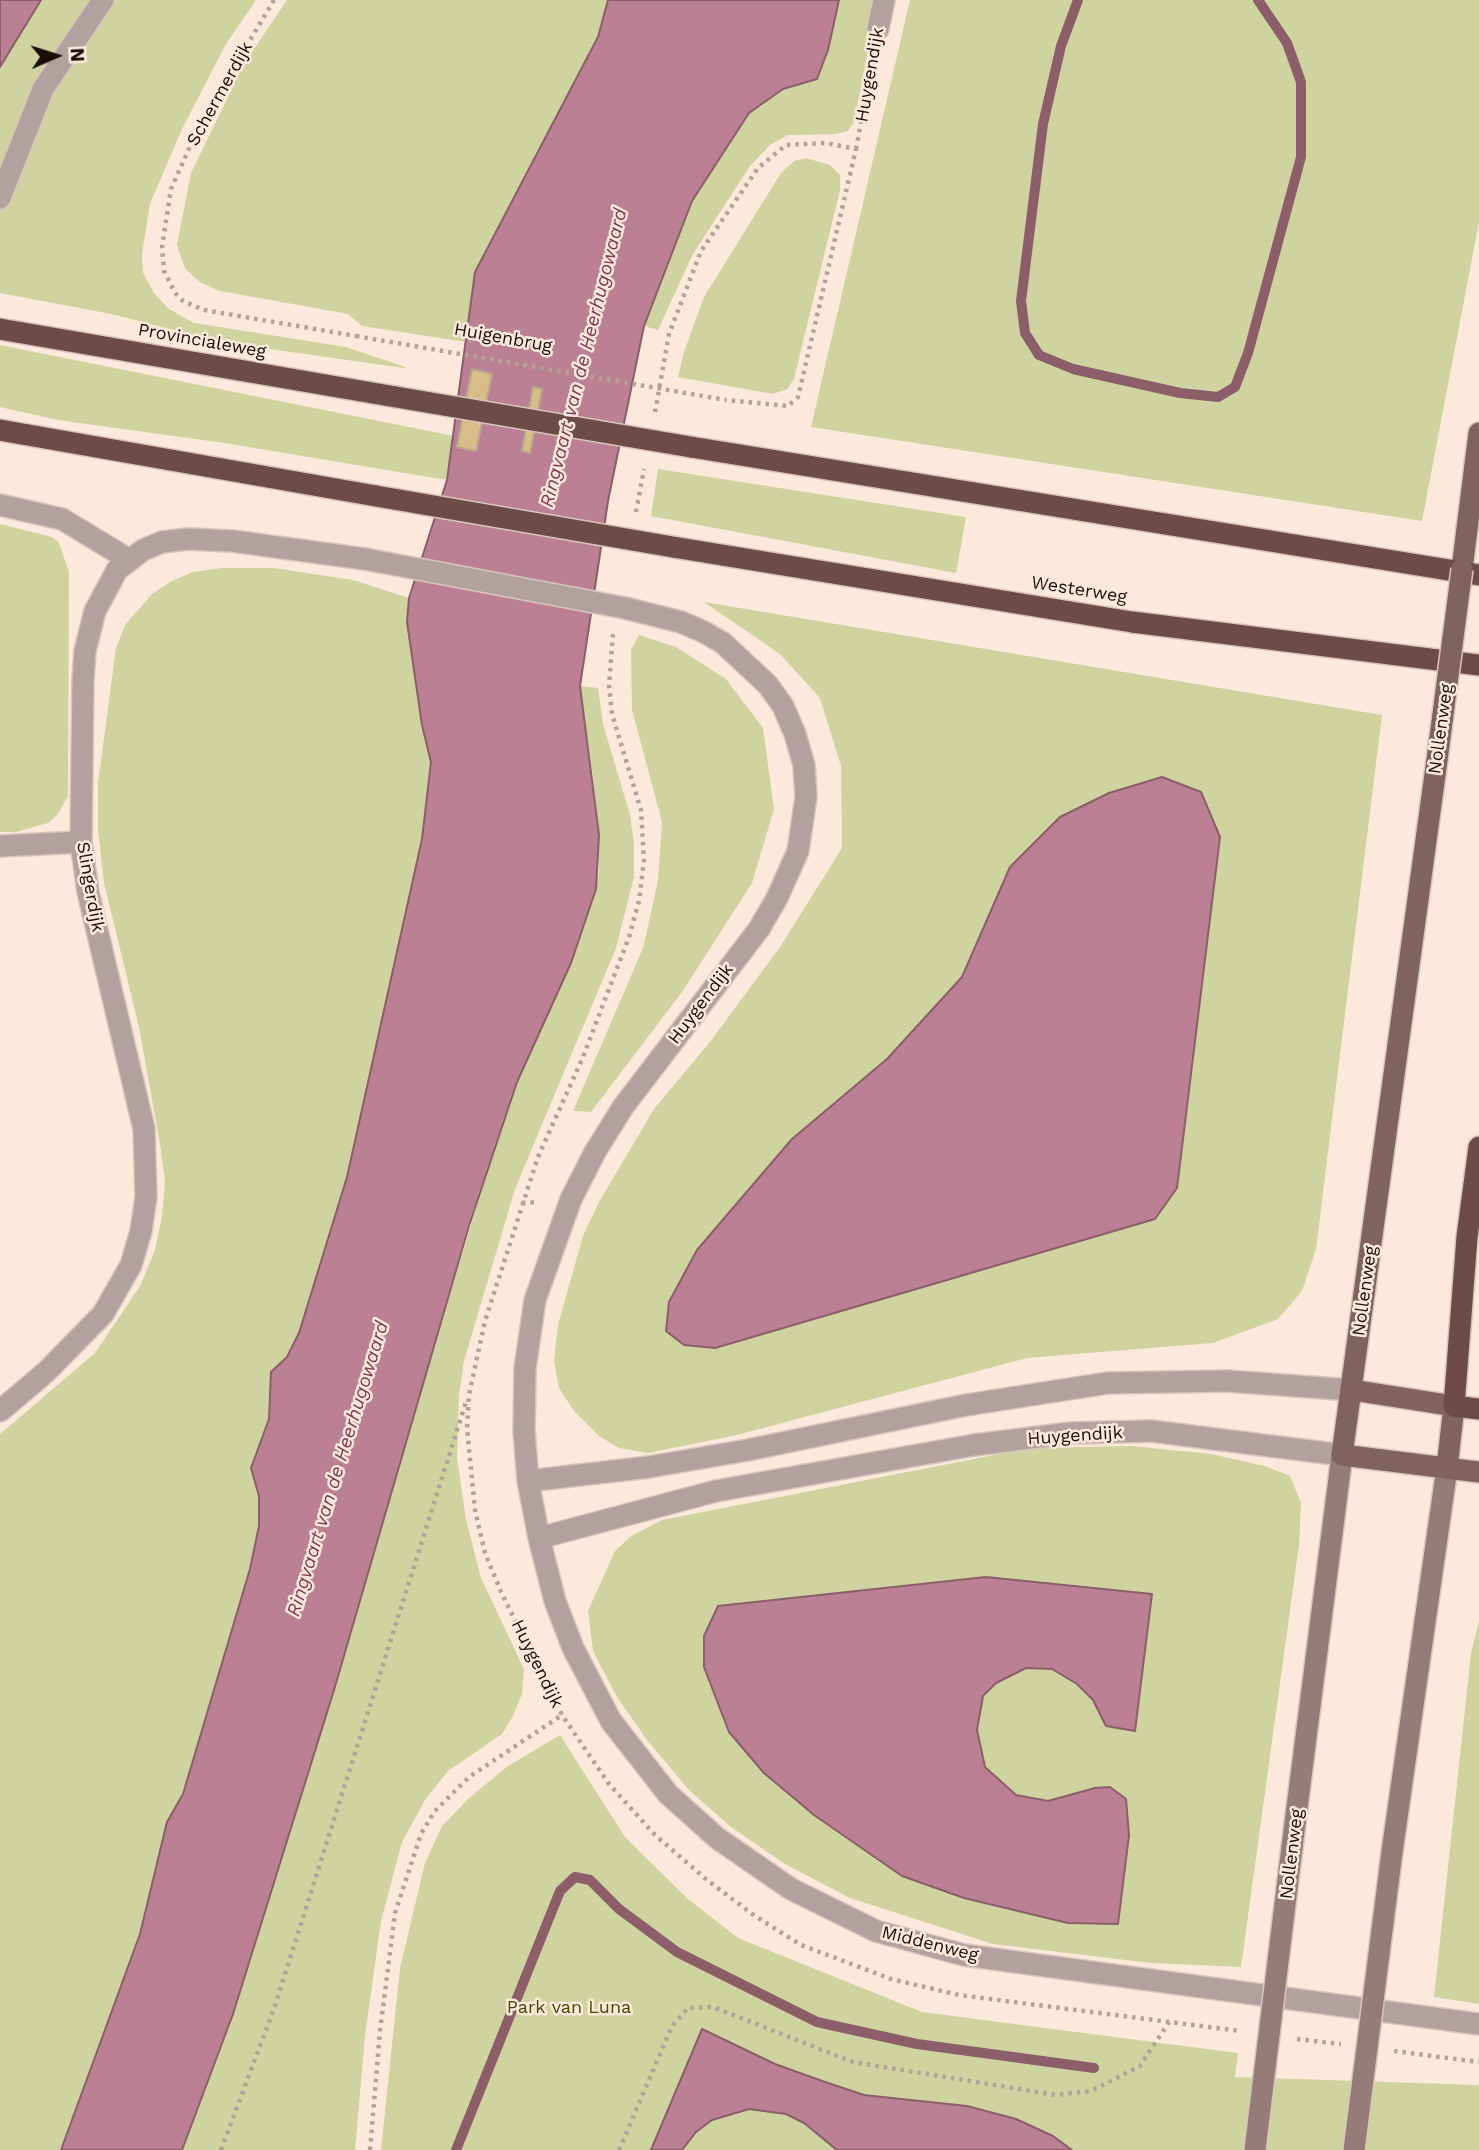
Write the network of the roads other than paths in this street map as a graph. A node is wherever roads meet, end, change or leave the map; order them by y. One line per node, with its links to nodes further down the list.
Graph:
1 (103, 0): 4 (street)
2 (884, 0): 3 (street, Huygendijk)
3 (878, 29)
4 (0, 198)
5 (0, 329): 10 (highway, Provincialeweg, bridge)
6 (0, 430): 12 (highway, Westerweg, bridge)
7 (1478, 438): 16 (main road, Nollenweg, bridge)
8 (0, 505): 9 (street)
9 (128, 559): 11 (street, Slingerdijk, bridge); 13 (street, Slingerdijk)
10 (1479, 575)
11 (625, 608): 23 (street, Huygendijk)
12 (1479, 665)
13 (81, 842): 14 (street); 19 (street, Slingerdijk)
14 (0, 846)
15 (1479, 1147): 17 (highway)
16 (1352, 1390): 17 (main road); 20 (main road, Nollenweg); 23 (street)
17 (1454, 1406): 18 (highway); 21 (main road)
18 (1479, 1409)
19 (0, 1411)
20 (1342, 1455): 21 (main road); 24 (street, Huygendijk); 26 (main road, Nollenweg, bridge)
21 (1447, 1468): 22 (main road); 27 (main road, bridge)
22 (1479, 1472)
23 (528, 1481): 24 (street, Huygendijk)
24 (539, 1538): 25 (street, Middenweg)
25 (1479, 2024)
26 (1255, 2150)
27 (1354, 2150)

